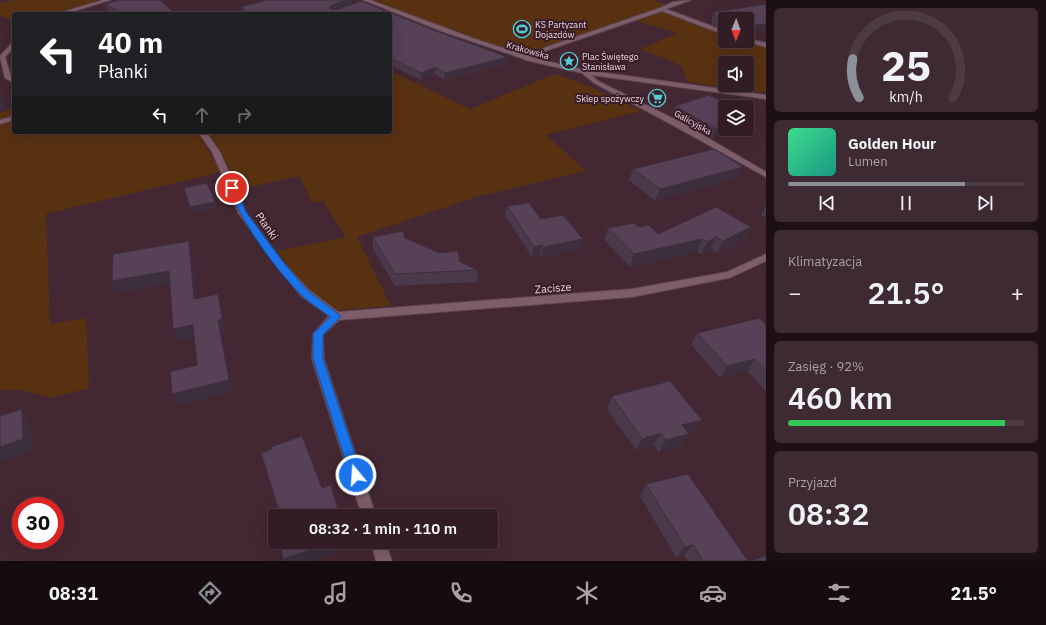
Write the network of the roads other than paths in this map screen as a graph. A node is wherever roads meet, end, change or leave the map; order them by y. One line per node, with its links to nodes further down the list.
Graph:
1 (108, 0): 7 (street)
2 (689, 0): 4 (street)
3 (366, 1): 5 (street); 12 (street, Krakowska)
4 (675, 2): 6 (street)
5 (358, 5)
6 (662, 9): 8 (street); 12 (street)
7 (66, 12)
8 (718, 30)
9 (754, 42): 11 (street)
10 (12, 45): 15 (street)
11 (766, 45)
12 (526, 59): 13 (street, Krakowska)
13 (584, 72): 14 (street, Krakowska); 16 (street, Galicyjska)
14 (604, 75): 16 (street); 17 (street, Krakowska)
15 (12, 81)
16 (609, 88): 21 (street, Galicyjska)
17 (766, 97)
18 (12, 119): 19 (street)
19 (0, 122)
20 (203, 134): 23 (street, Płanki)
21 (766, 175)
22 (766, 257): 23 (street, Zacisze)
23 (336, 316): 24 (street)
24 (368, 509)
25 (380, 549): 26 (street)
26 (384, 561)

